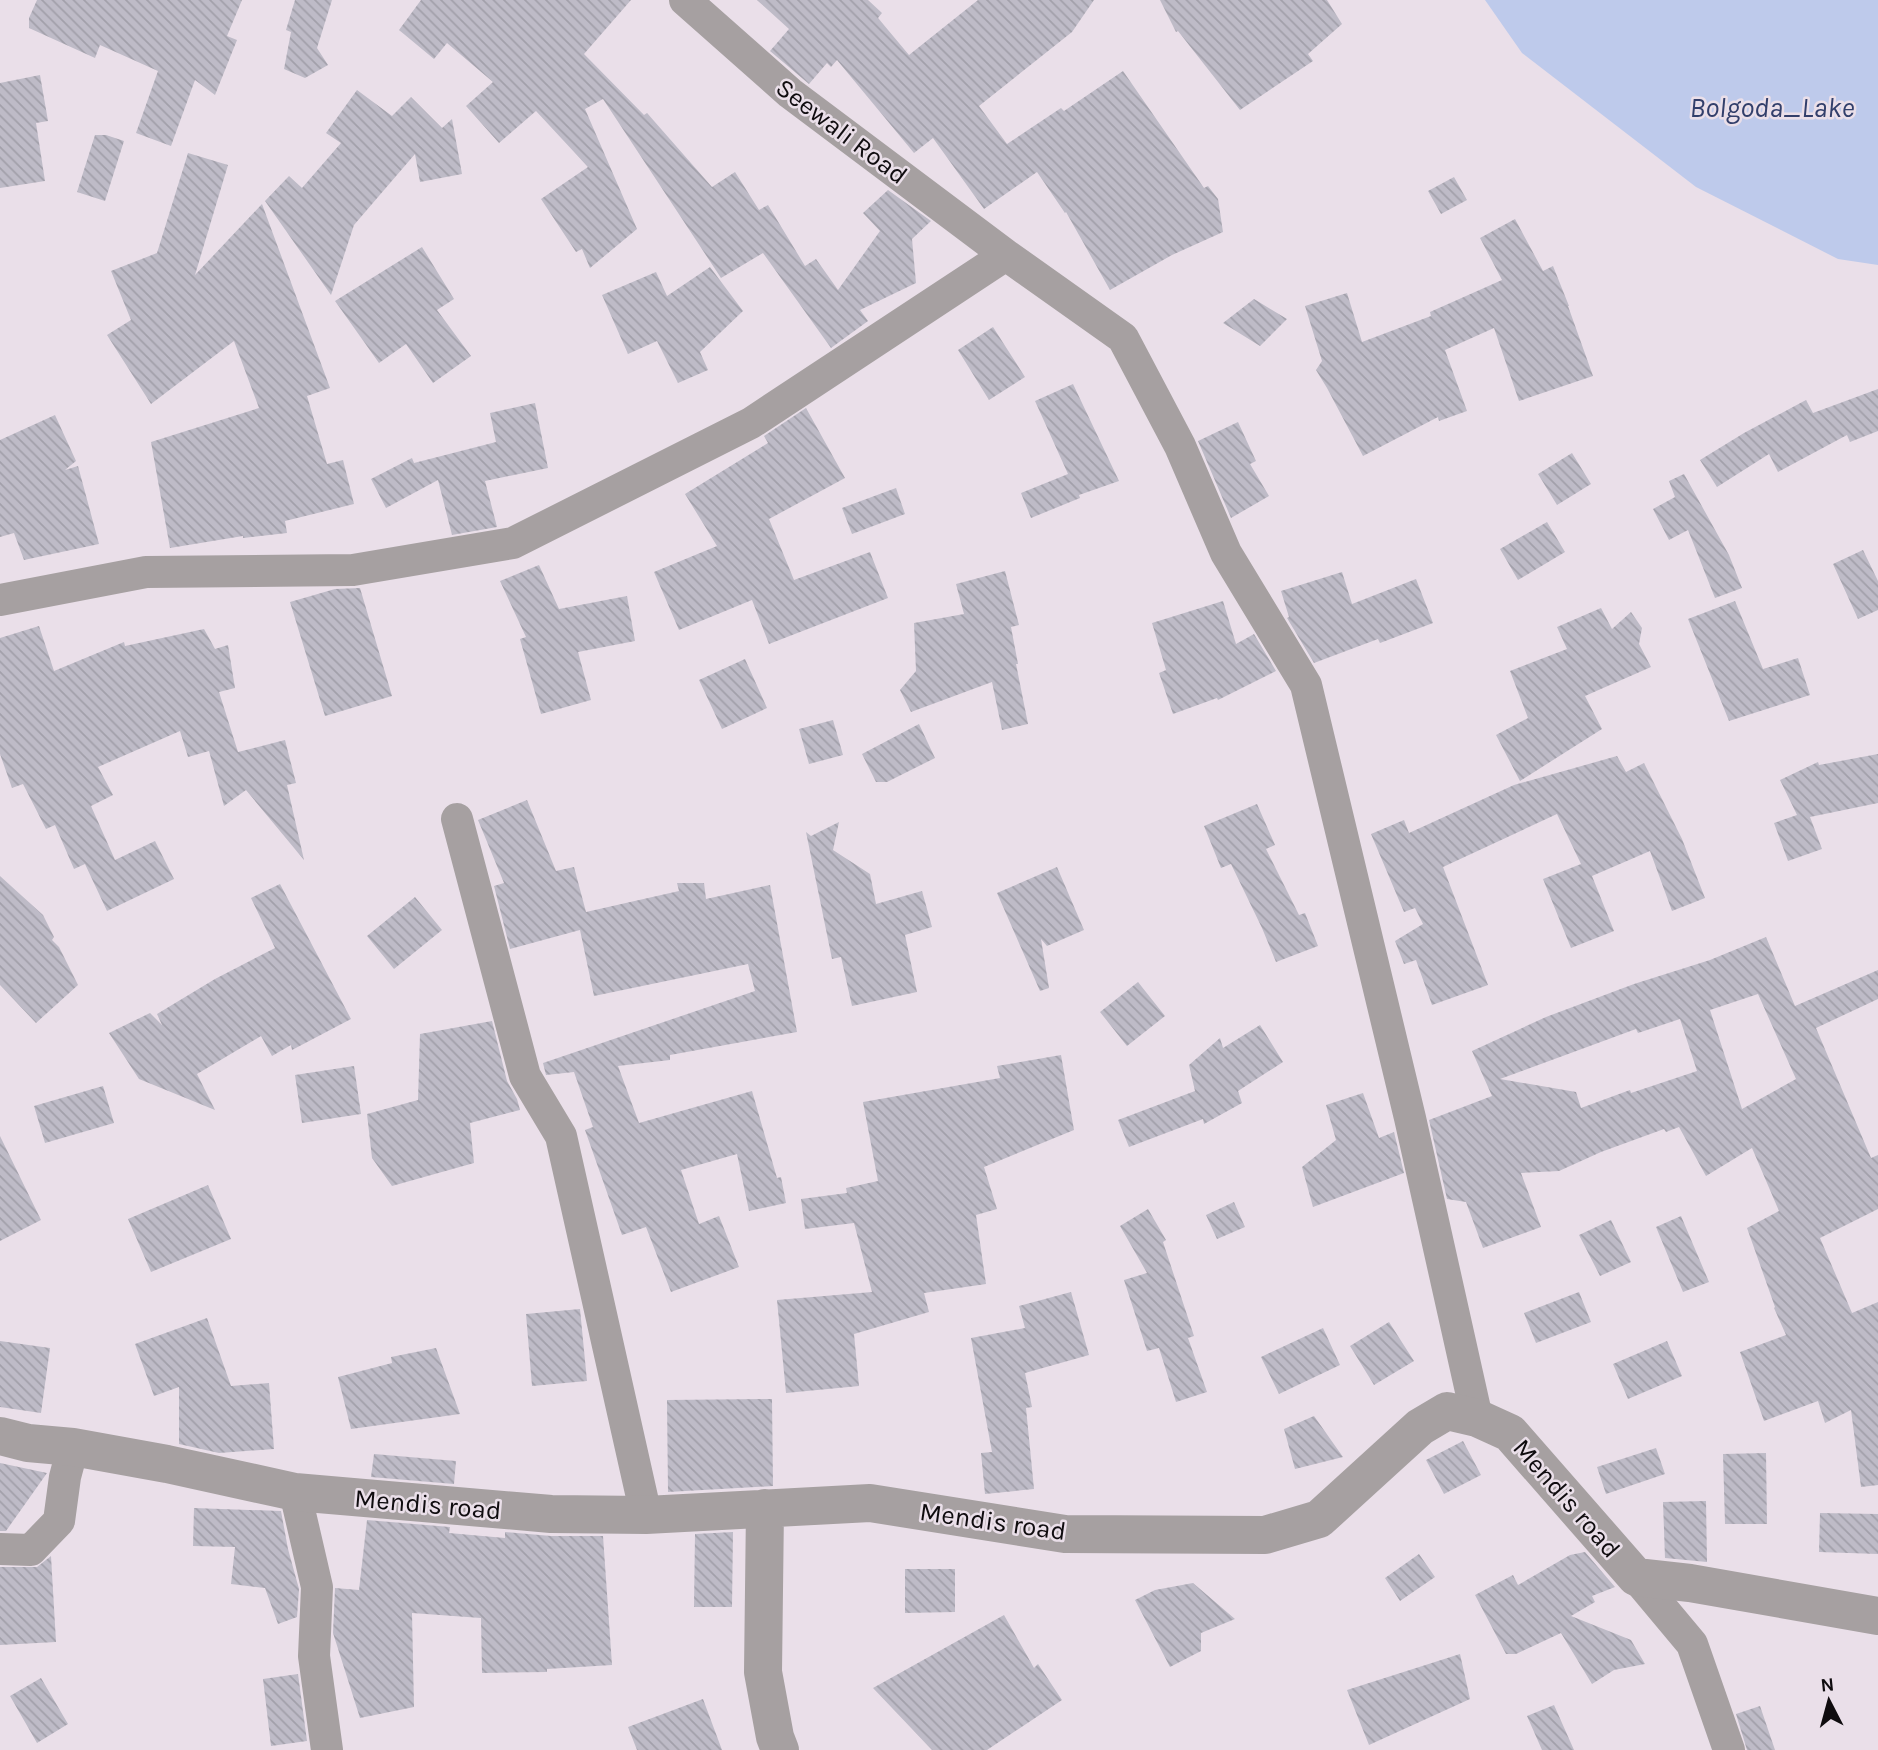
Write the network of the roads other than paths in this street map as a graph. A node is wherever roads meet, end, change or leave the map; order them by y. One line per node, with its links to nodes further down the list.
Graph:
1 (685, 0): 2 (street, Seewali Road)
2 (1006, 255): 3 (street); 5 (street, Seewali Road)
3 (0, 600)
4 (457, 818): 10 (street)
5 (1477, 1418): 9 (street, Mendis road); 12 (street, Mendis road)
6 (0, 1436): 7 (street, Mendis road)
7 (73, 1447): 8 (street, Mendis road); 11 (street)
8 (295, 1492): 10 (street, Mendis road); 14 (street)
9 (765, 1508): 10 (street, Mendis road); 15 (street)
10 (646, 1515)
11 (0, 1549)
12 (1636, 1577): 13 (street, Mendis road); 16 (street)
13 (1878, 1616)
14 (327, 1750)
15 (780, 1750)
16 (1729, 1750)

